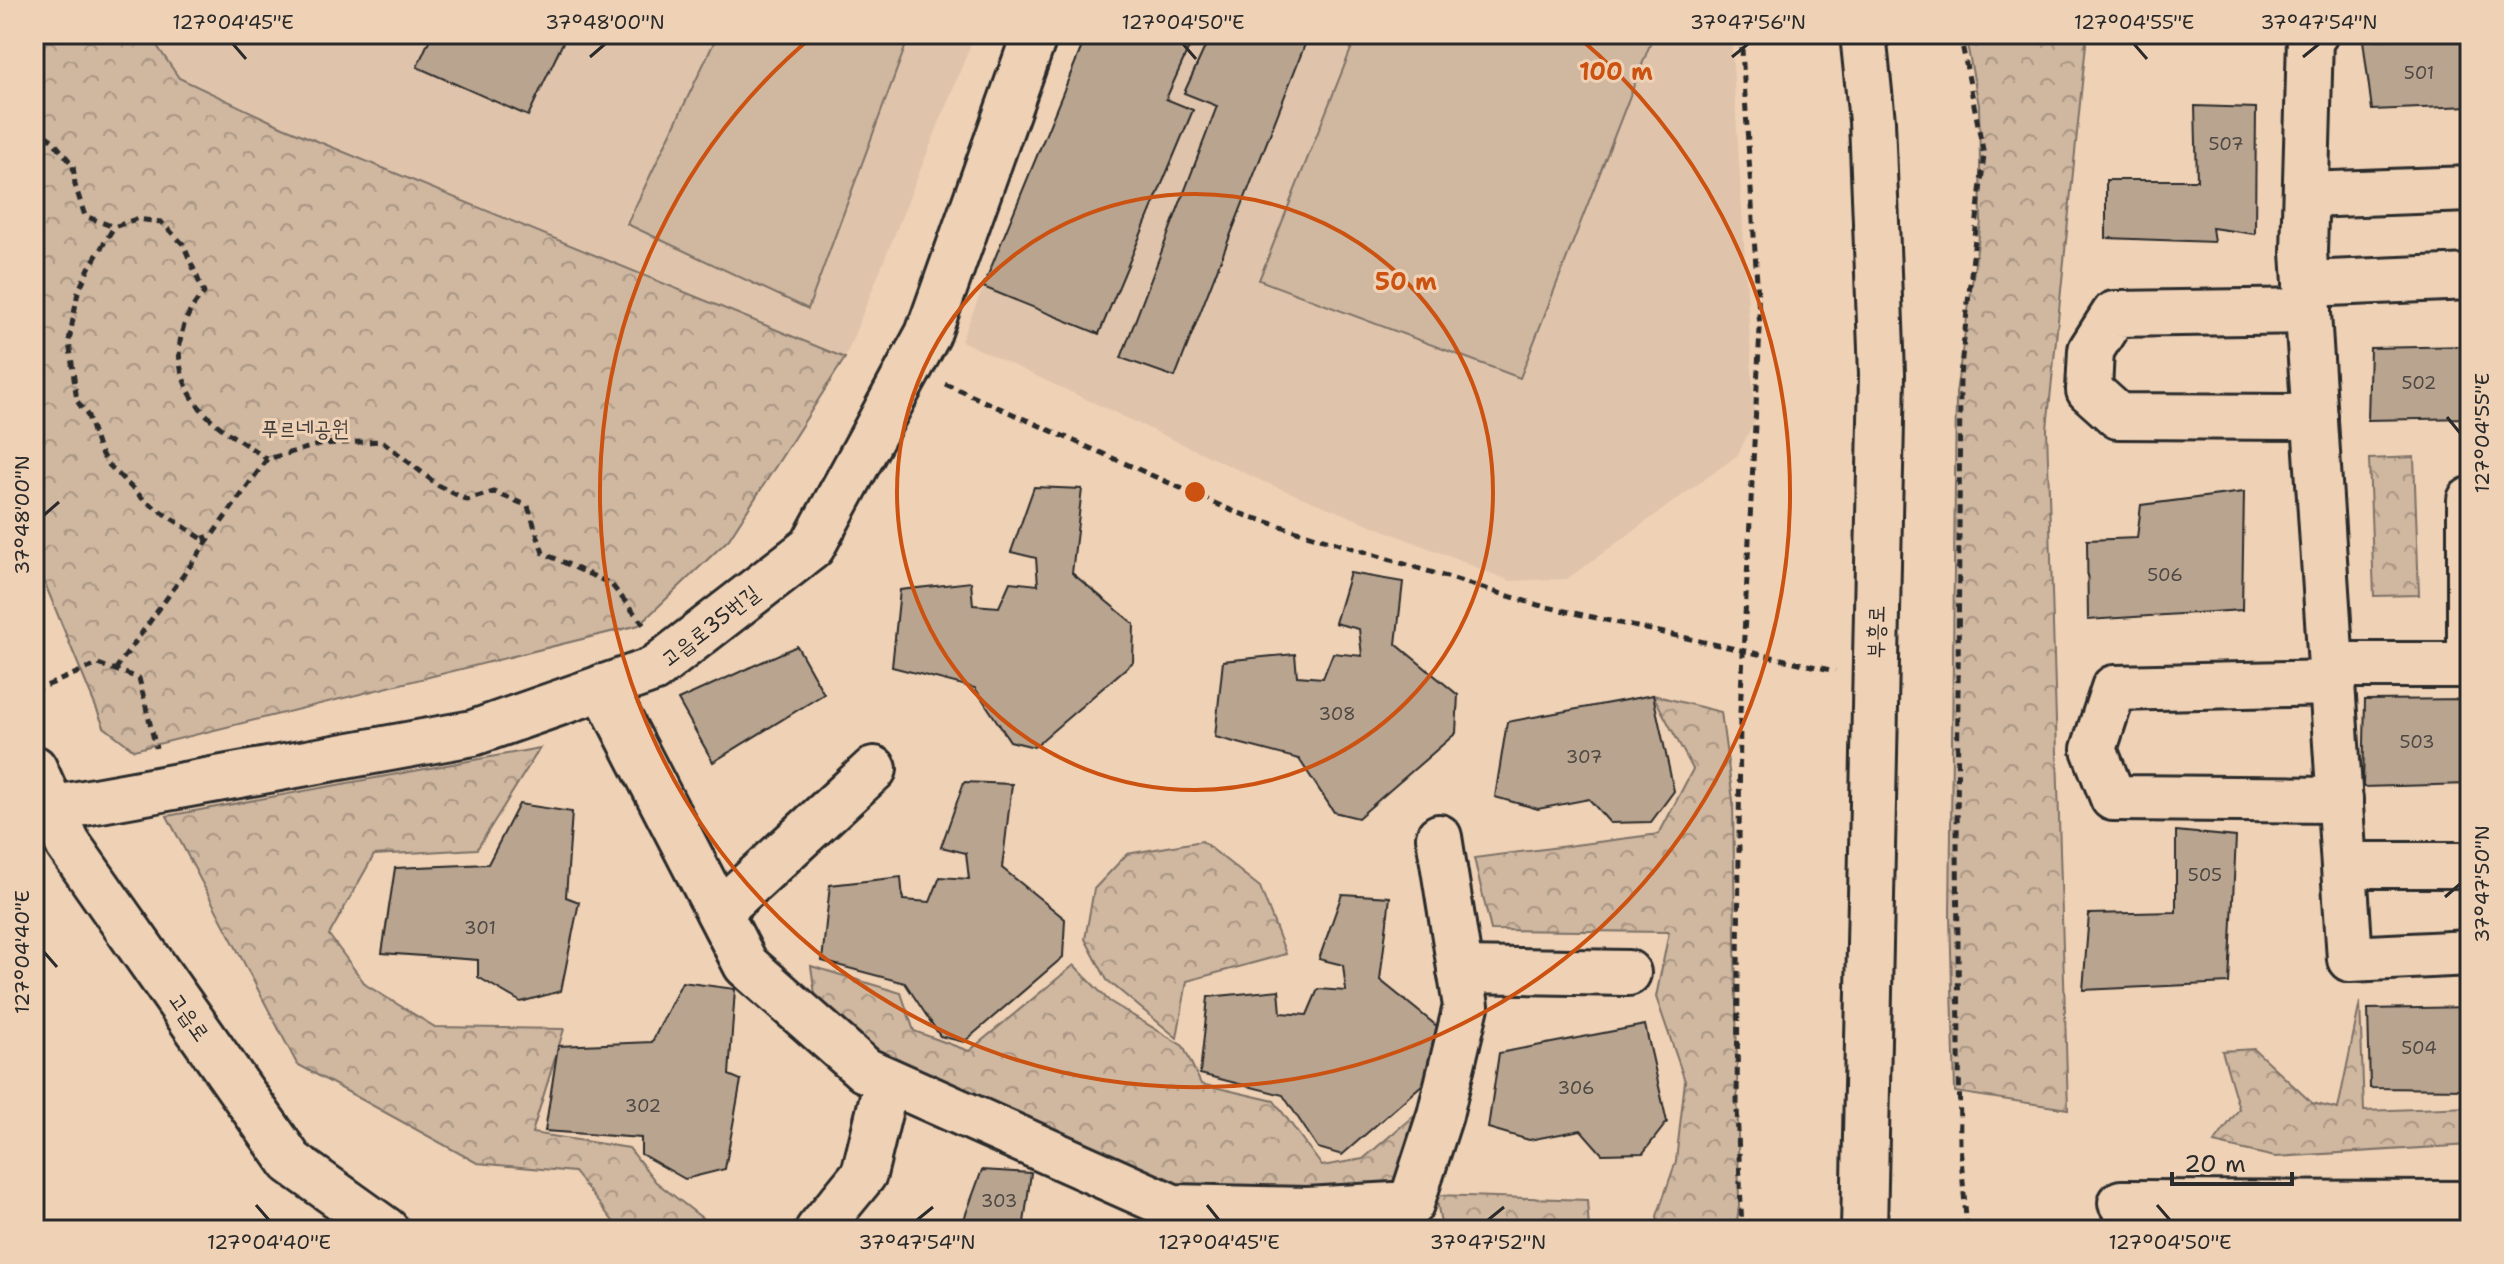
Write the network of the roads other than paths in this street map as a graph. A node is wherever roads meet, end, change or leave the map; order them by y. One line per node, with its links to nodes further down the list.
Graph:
1 (1035, 34): 12 (street, 고읍로35번길)
2 (1863, 34): 29 (street, 부흥로)
3 (2315, 34): 5 (street)
4 (2470, 189): 5 (street)
5 (2306, 195): 7 (street)
6 (2470, 277): 7 (street)
7 (2307, 298): 8 (street); 8 (street)
8 (2315, 417): 11 (street)
9 (2470, 500): 10 (street)
10 (2470, 665): 11 (street)
11 (2332, 674): 15 (street); 15 (street)
12 (603, 687): 16 (street, 고읍로35번길); 20 (street)
13 (34, 768): 16 (street, 고읍로)
14 (874, 769): 20 (street)
15 (2340, 800): 18 (street)
16 (43, 810): 27 (street, 고읍로)
17 (1439, 837): 22 (street)
18 (2345, 865): 19 (street); 21 (street)
19 (2470, 865)
20 (719, 912): 24 (street)
21 (2470, 953)
22 (1460, 970): 23 (street); 24 (street)
23 (1628, 973)
24 (887, 1080): 28 (street)
25 (2121, 1203): 26 (street)
26 (2470, 1204)
27 (386, 1230)
28 (818, 1230)
29 (1864, 1230)

